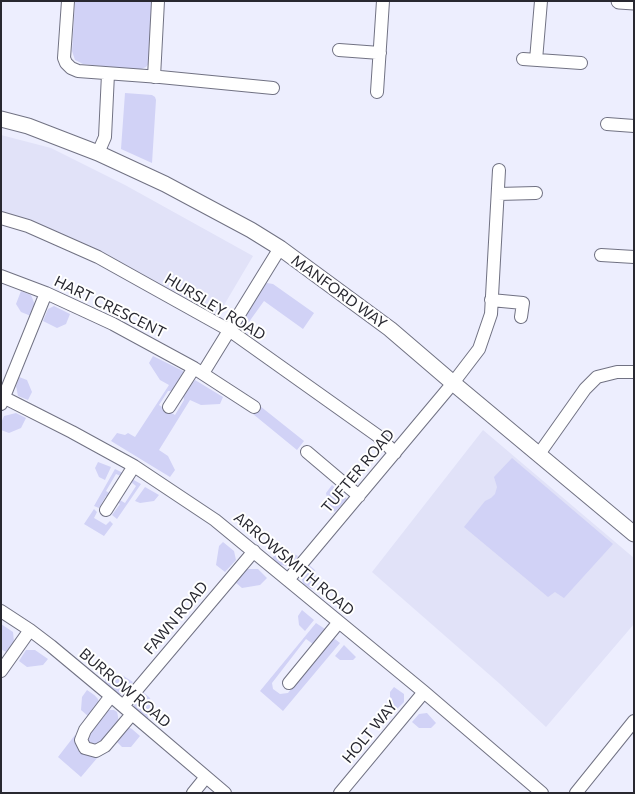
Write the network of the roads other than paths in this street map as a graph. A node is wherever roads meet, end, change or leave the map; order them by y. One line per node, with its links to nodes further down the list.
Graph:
1 (68, 1): 12 (street)
2 (158, 1): 13 (street)
3 (383, 1): 8 (street)
4 (542, 1): 10 (street)
5 (619, 1): 6 (street)
6 (634, 2)
7 (339, 50): 8 (street)
8 (380, 53): 15 (street)
9 (523, 60): 10 (street)
10 (536, 60): 11 (street)
11 (581, 63)
12 (108, 74): 13 (street); 19 (street)
13 (154, 77): 14 (street)
14 (273, 88)
15 (377, 92)
16 (1, 119): 19 (street, MANFORD WAY)
17 (607, 124): 18 (street)
18 (634, 126)
19 (98, 152): 24 (street, MANFORD WAY)
20 (499, 170): 22 (street, TUFTER ROAD)
21 (536, 193): 22 (street)
22 (498, 194): 29 (street, TUFTER ROAD)
23 (1, 218): 31 (street, HURSLEY ROAD)
24 (280, 248): 31 (street); 34 (street, MANFORD WAY)
25 (601, 255): 26 (street)
26 (634, 257)
27 (1, 276): 28 (street, HART CRESCENT)
28 (46, 293): 32 (street, HART CRESCENT); 35 (street)
29 (491, 300): 30 (street); 34 (street, TUFTER ROAD)
30 (521, 317)
31 (229, 330): 32 (street); 39 (street, HURSLEY ROAD)
32 (198, 370): 36 (street); 37 (street, HART CRESCENT)
33 (634, 372): 40 (street)
34 (453, 383): 39 (street, TUFTER ROAD); 40 (street, MANFORD WAY)
35 (2, 399): 41 (street, ARROWSMITH ROAD)
36 (168, 407)
37 (254, 407)
38 (307, 452): 42 (street)
39 (395, 452): 42 (street, TUFTER ROAD)
40 (539, 454): 44 (street, MANFORD WAY)
41 (134, 466): 43 (street); 45 (street, ARROWSMITH ROAD)
42 (359, 496): 46 (street, TUFTER ROAD)
43 (106, 510)
44 (634, 534)
45 (254, 551): 46 (street, ARROWSMITH ROAD); 54 (street, FAWN ROAD)
46 (288, 580): 48 (street, ARROWSMITH ROAD)
47 (1, 611): 49 (street, BURROW ROAD)
48 (339, 622): 51 (street); 52 (street, ARROWSMITH ROAD)
49 (30, 630): 50 (street); 53 (street, BURROW ROAD)
50 (1, 671)
51 (289, 683)
52 (424, 692): 59 (street, HOLT WAY); 60 (street, ARROWSMITH ROAD)
53 (111, 696): 54 (street, BURROW ROAD); 54 (street, FAWN ROAD)
54 (127, 710): 56 (street, BURROW ROAD)
55 (634, 721): 61 (street)
56 (206, 777): 57 (street); 58 (street, BURROW ROAD)
57 (193, 793)
58 (226, 793)
59 (340, 793)
60 (542, 793)
61 (576, 793)

